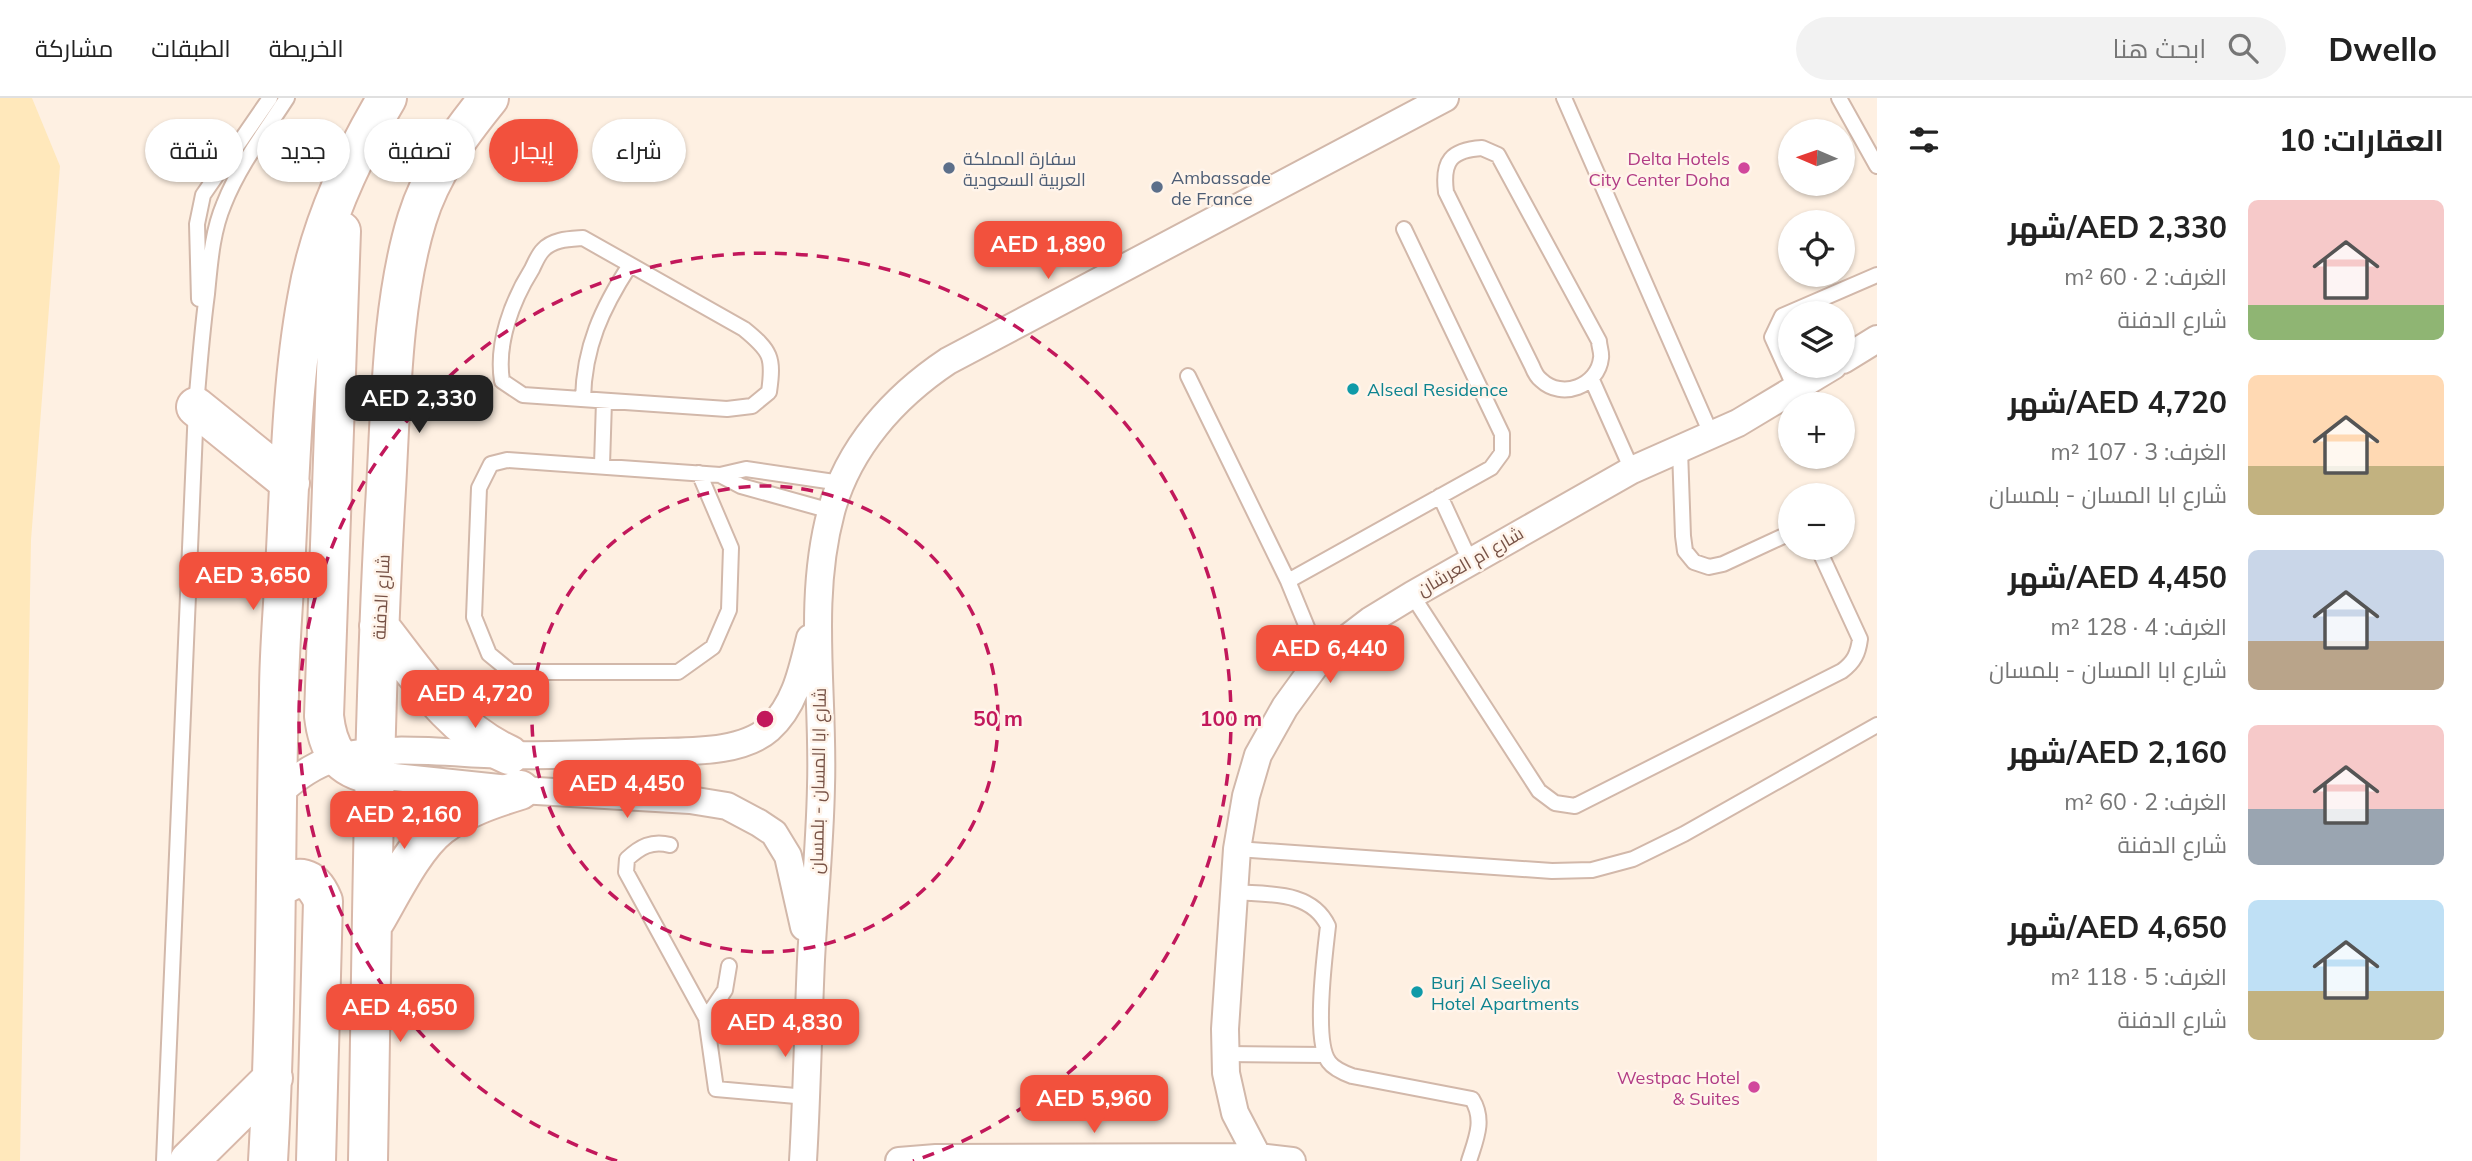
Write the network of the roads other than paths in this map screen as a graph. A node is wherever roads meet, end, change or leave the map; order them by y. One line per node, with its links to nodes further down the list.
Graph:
1 (270, 98): 13 (lane)
2 (287, 98): 13 (lane)
3 (387, 98): 9 (main road)
4 (489, 98): 39 (main road, شارع الدفنة)
5 (1445, 98): 30 (street, شارع ابا المسان - بلمسان)
6 (1564, 98): 23 (lane)
7 (1839, 98): 8 (lane)
8 (1877, 166)
9 (341, 187): 29 (main road); 42 (main road)
10 (1404, 229): 31 (lane)
11 (630, 265): 20 (lane); 20 (lane); 21 (lane)
12 (1877, 275): 19 (lane)
13 (203, 320): 22 (lane)
14 (1877, 339): 15 (street)
15 (1855, 353)
16 (1188, 376): 36 (lane)
17 (1813, 378): 19 (street, شارع ام العرشان)
18 (1592, 380): 18 (lane); 26 (lane)
19 (1796, 388): 23 (street, شارع ام العرشان)
20 (583, 399): 21 (lane)
21 (604, 401): 25 (lane)
22 (196, 407): 29 (main road); 59 (lane)
23 (1712, 436): 24 (street, شارع ام العرشان)
24 (1680, 450): 26 (street, شارع ام العرشان); 33 (lane)
25 (602, 465): 27 (lane); 27 (lane)
26 (1632, 470): 35 (street, شارع ام العرشان)
27 (699, 473): 28 (lane)
28 (720, 475): 30 (lane); 32 (lane)
29 (290, 483): 45 (main road)
30 (841, 483): 32 (street, شارع ابا المسان - بلمسان)
31 (1440, 496): 35 (lane); 36 (lane)
32 (831, 511): 38 (street, شارع ابا المسان - بلمسان)
33 (1778, 537)
34 (1824, 560): 37 (lane)
35 (1470, 561): 37 (street, شارع ام العرشان)
36 (1288, 581): 40 (lane)
37 (1412, 595): 40 (street, شارع ام العرشان)
38 (818, 603): 44 (street, شارع ابا المسان - بلمسان); 51 (street, شارع ابا المسان - بلمسان)
39 (379, 626): 43 (main road, شارع الدفنة); 44 (main road)
40 (1320, 659): 47 (street, شارع ام العرشان)
41 (1877, 725): 47 (lane)
42 (338, 758): 43 (main road); 45 (street)
43 (375, 764): 44 (street, شارع ابا المسان - بلمسان); 44 (street, شارع ابا المسان - بلمسان); 50 (main road, شارع الدفنة)
44 (514, 772): 50 (main road); 51 (street, شارع ابا المسان - بلمسان)
45 (278, 794): 48 (main road)
46 (670, 845): 53 (lane)
47 (1237, 849): 49 (street, شارع ام العرشان)
48 (277, 890): 56 (main road); 62 (main road)
49 (1234, 892): 54 (street, شارع ام العرشان); 55 (lane)
50 (373, 926): 63 (main road, شارع الدفنة)
51 (811, 959): 57 (street, شارع ابا المسان - بلمسان)
52 (729, 966): 53 (lane)
53 (706, 1017): 57 (lane)
54 (1226, 1055): 55 (lane); 58 (street, شارع ام العرشان)
55 (1325, 1055): 67 (lane)
56 (273, 1079): 60 (main road); 61 (main road)
57 (807, 1097): 64 (street, شارع ابا المسان - بلمسان)
58 (1258, 1157): 65 (street); 66 (street)
59 (164, 1161)
60 (188, 1161)
61 (268, 1161)
62 (316, 1161)
63 (368, 1161)
64 (803, 1161)
65 (899, 1161)
66 (1292, 1161)
67 (1469, 1161)

